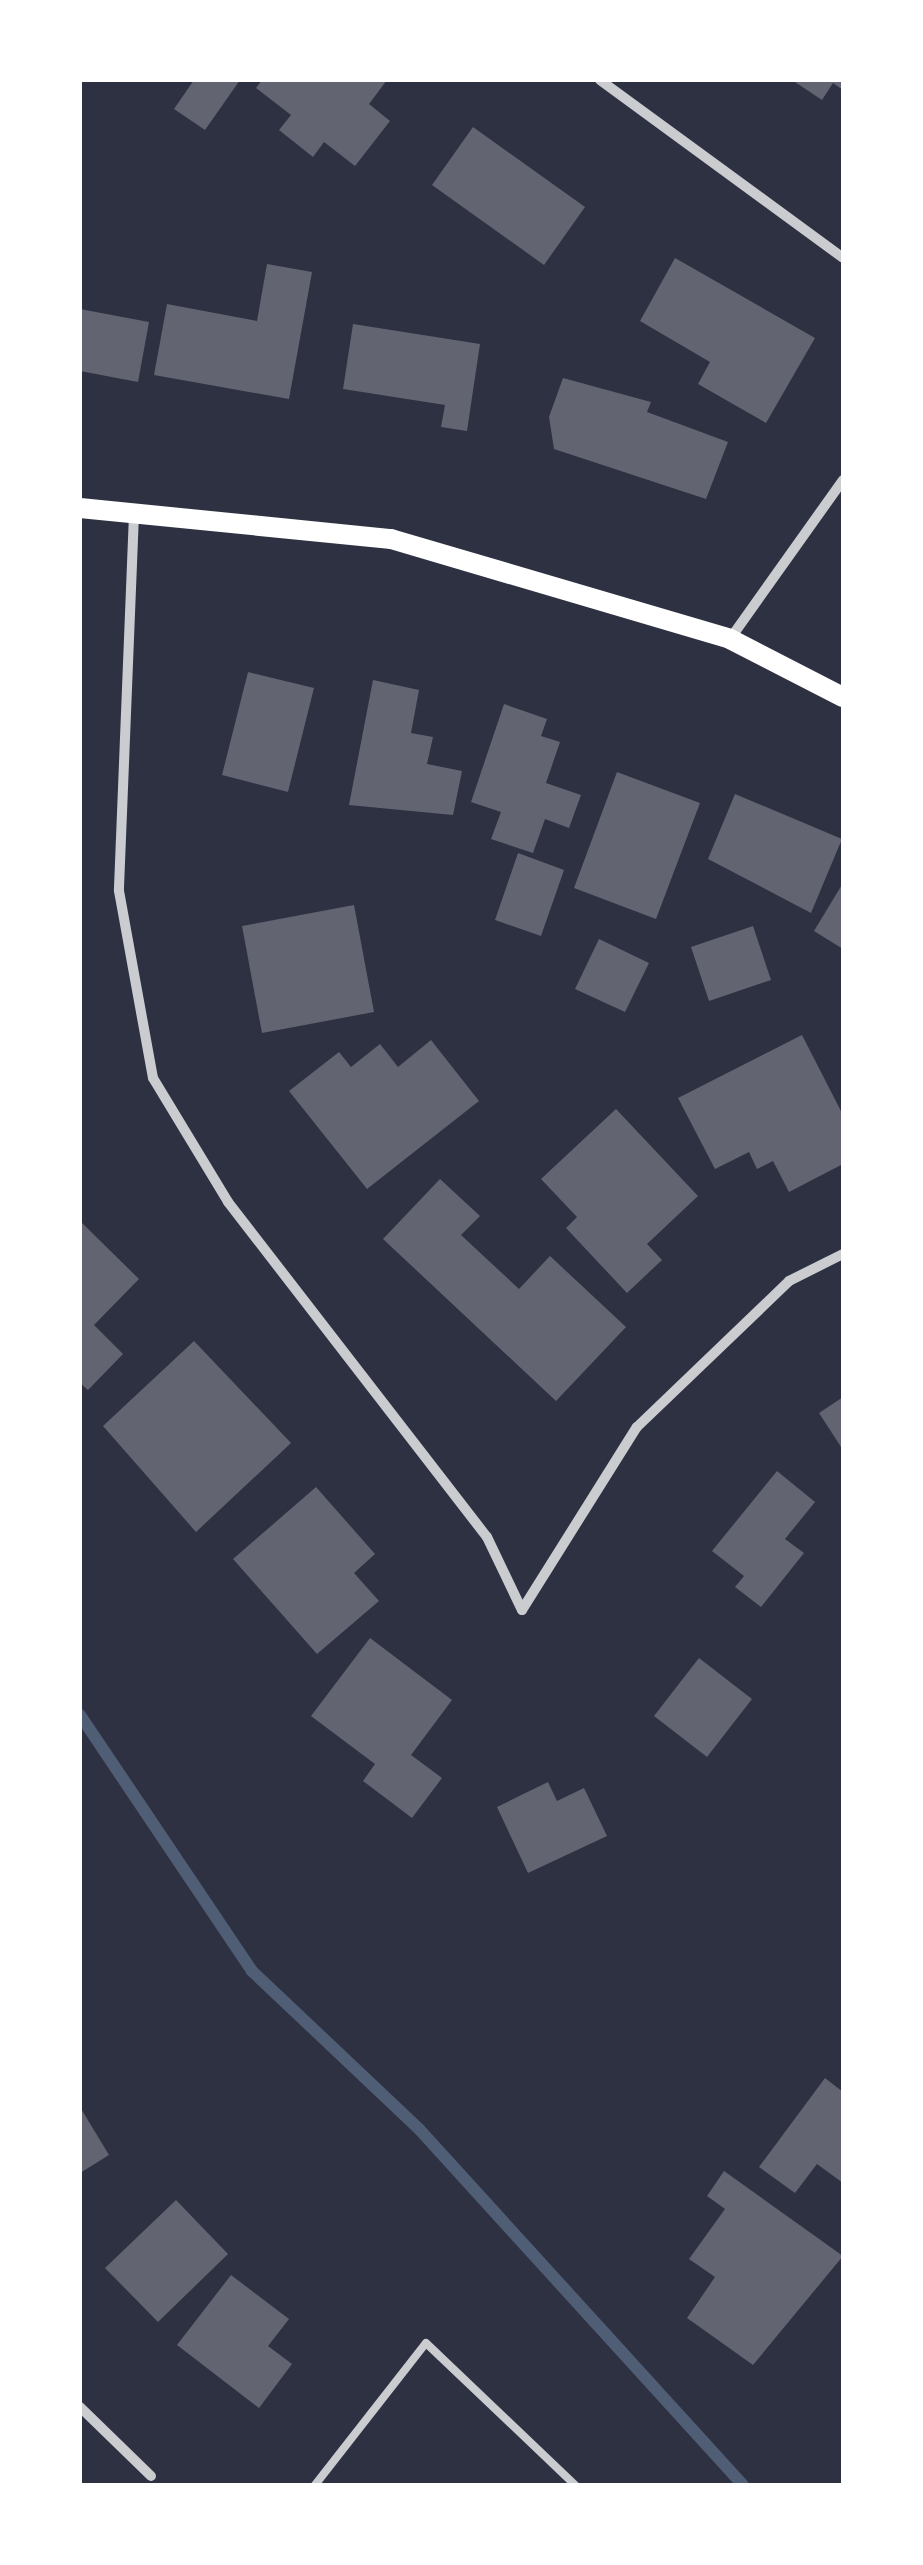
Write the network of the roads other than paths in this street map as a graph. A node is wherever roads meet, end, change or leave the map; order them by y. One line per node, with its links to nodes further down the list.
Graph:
1 (600, 80): 2 (street)
2 (843, 258)
3 (843, 480): 6 (street)
4 (80, 508): 5 (main road)
5 (134, 508): 6 (main road); 8 (street)
6 (730, 639): 7 (main road)
7 (843, 696)
8 (843, 1254)
9 (80, 2406): 10 (street)
10 (151, 2476)
11 (315, 2485): 12 (lane)
12 (576, 2485)

